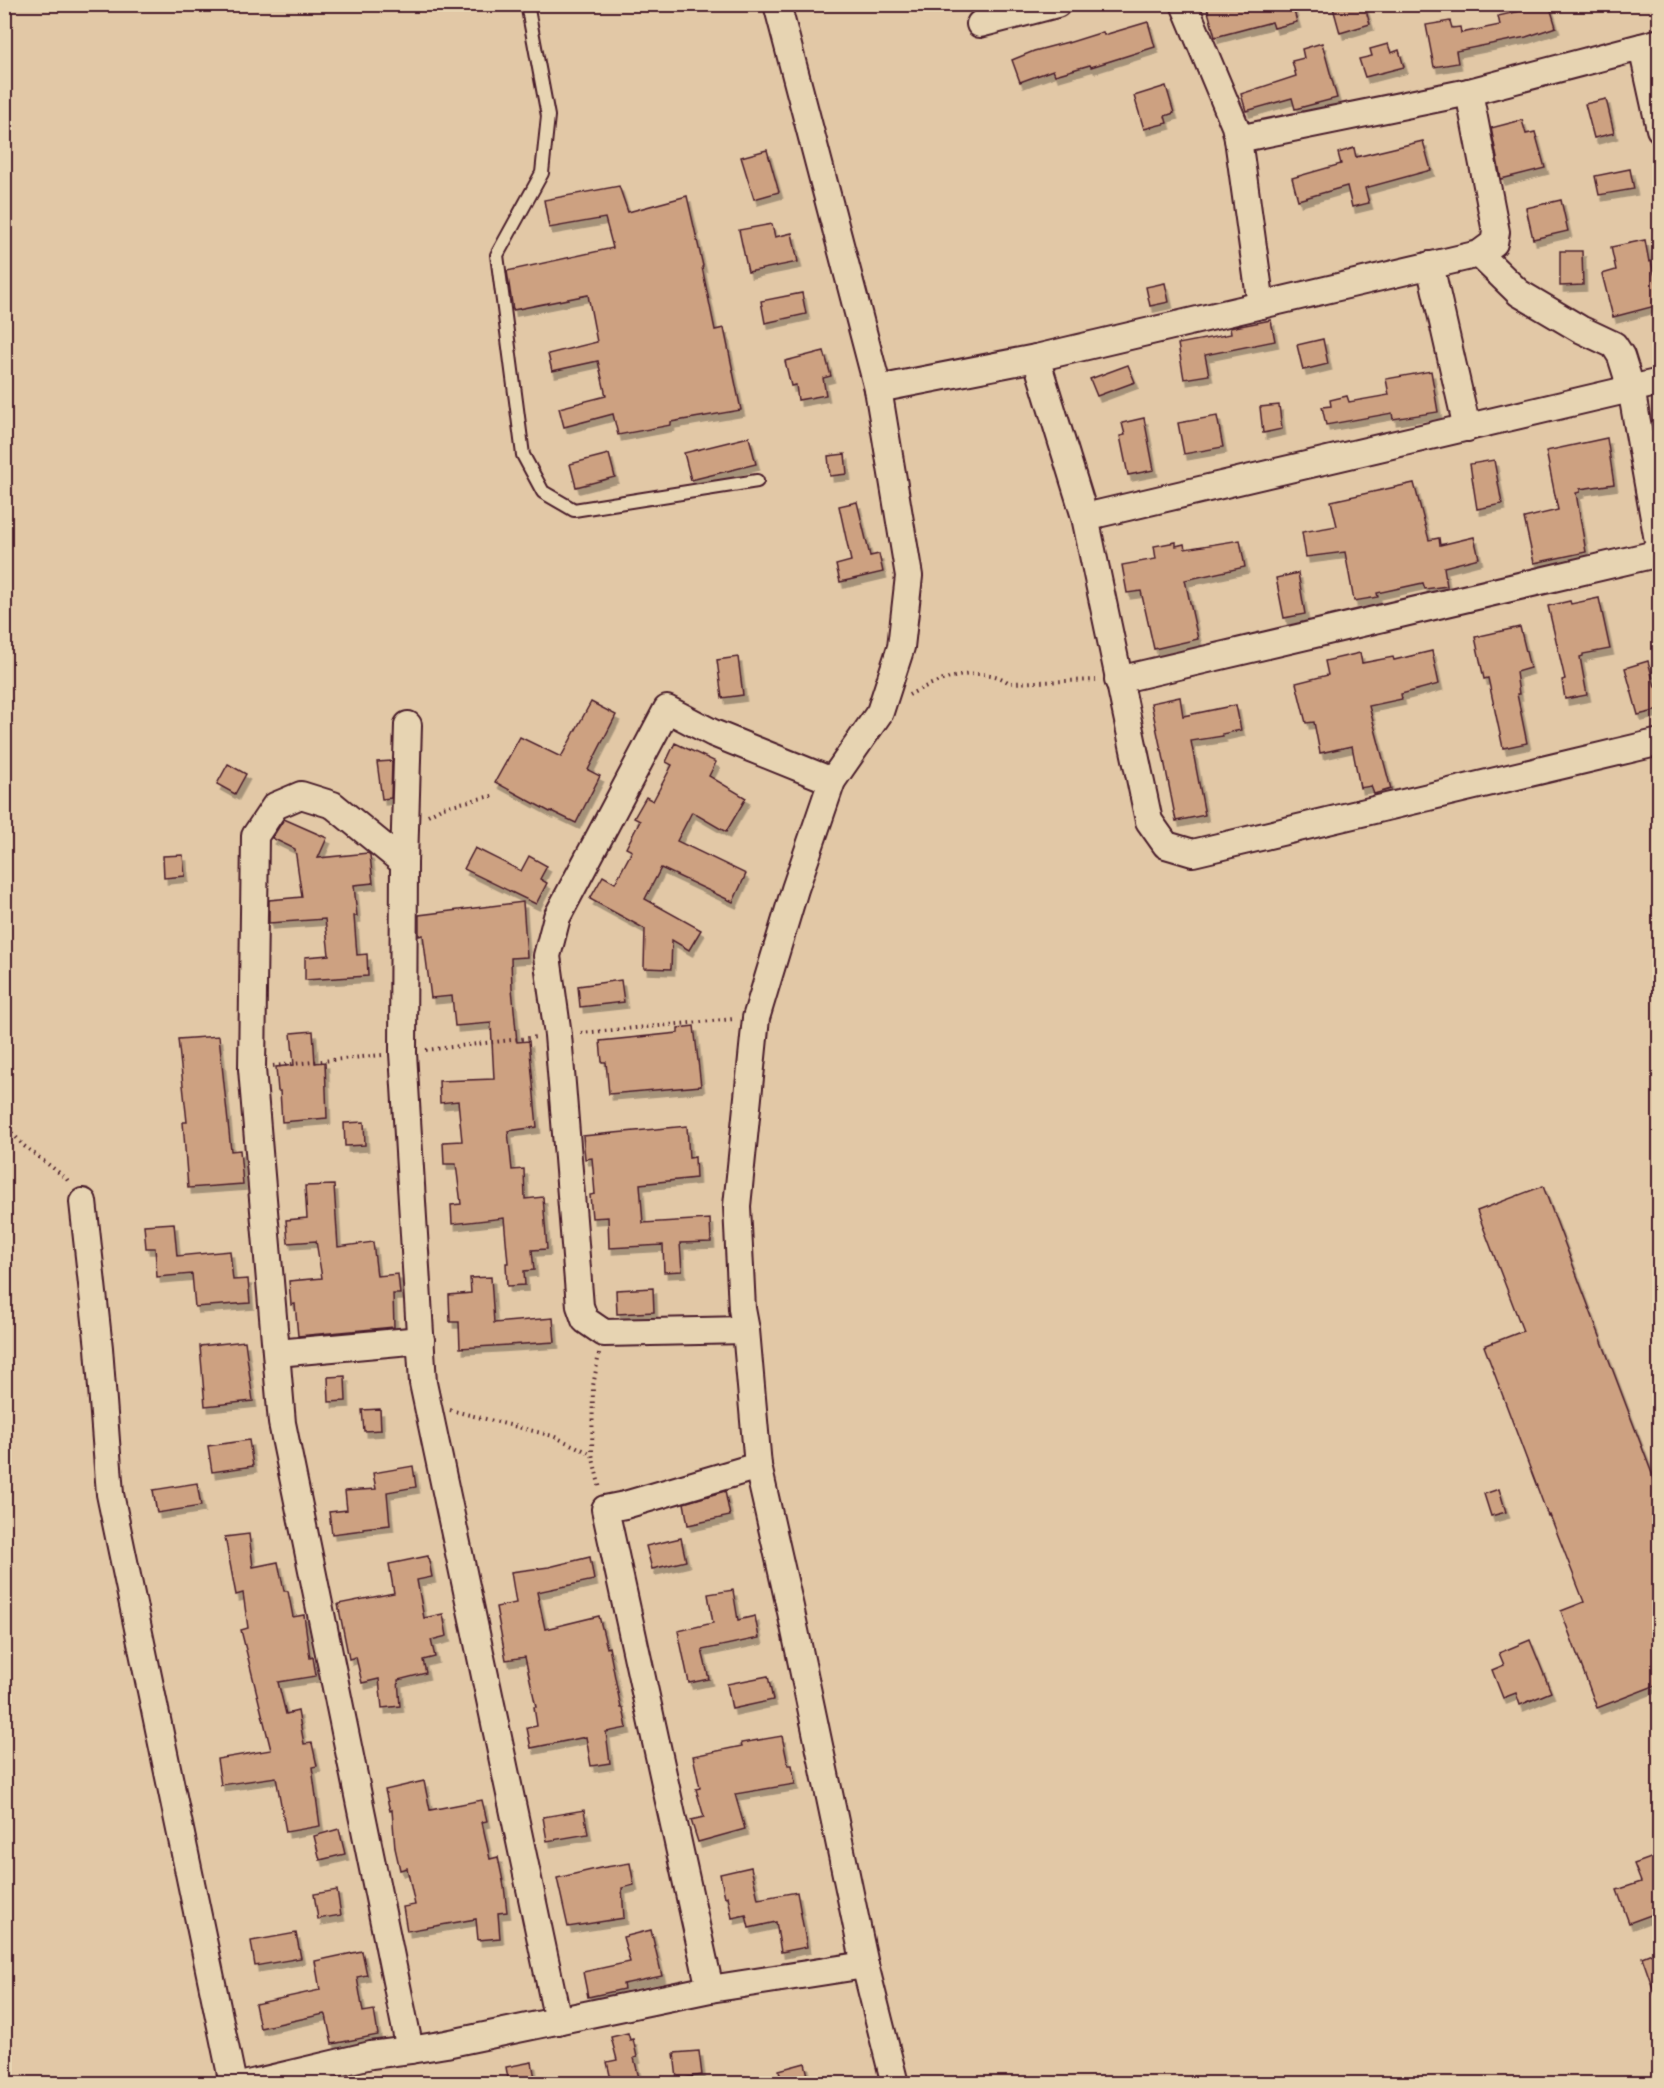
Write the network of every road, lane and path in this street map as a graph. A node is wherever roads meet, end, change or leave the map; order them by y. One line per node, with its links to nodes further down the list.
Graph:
1 (527, 4): 18 (lane)
2 (777, 4): 16 (street)
3 (1057, 4): 5 (street)
4 (1184, 4): 9 (street)
5 (980, 24)
6 (1651, 45): 7 (street); 8 (street)
7 (1469, 92): 9 (street); 10 (street)
8 (1659, 129)
9 (1238, 139): 12 (street)
10 (1479, 254): 11 (street); 15 (street)
11 (1430, 265): 12 (street); 17 (street)
12 (1261, 305): 13 (street)
13 (1036, 358): 16 (street); 19 (street)
14 (1659, 382): 15 (street)
15 (1631, 388): 17 (street); 20 (street)
16 (878, 389): 22 (street)
17 (1467, 428): 19 (street)
18 (757, 481)
19 (1085, 518): 21 (street)
20 (1659, 552): 21 (street)
21 (1118, 680): 22 (path); 24 (street)
22 (880, 712): 25 (street)
23 (408, 725): 28 (street)
24 (1659, 742)
25 (832, 781): 29 (street); 30 (street)
26 (496, 795): 27 (path)
27 (423, 818)
28 (404, 863): 31 (street); 32 (street)
29 (756, 1018): 30 (path); 35 (street)
30 (558, 1035): 31 (path); 36 (street)
31 (403, 1053): 32 (path); 37 (street)
32 (252, 1069): 38 (street)
33 (4, 1124): 34 (path)
34 (83, 1203): 47 (street)
35 (746, 1330): 36 (street); 41 (street)
36 (604, 1333): 40 (path)
37 (421, 1340): 38 (street); 39 (street)
38 (277, 1353): 46 (street)
39 (428, 1404): 40 (path); 45 (street)
40 (592, 1454): 42 (path)
41 (758, 1466): 42 (street); 43 (street)
42 (605, 1509): 44 (street)
43 (865, 1965): 44 (street); 49 (street)
44 (710, 1989): 45 (street)
45 (558, 2021): 46 (street)
46 (410, 2050): 48 (street)
47 (233, 2084)
48 (248, 2084)
49 (894, 2084)

